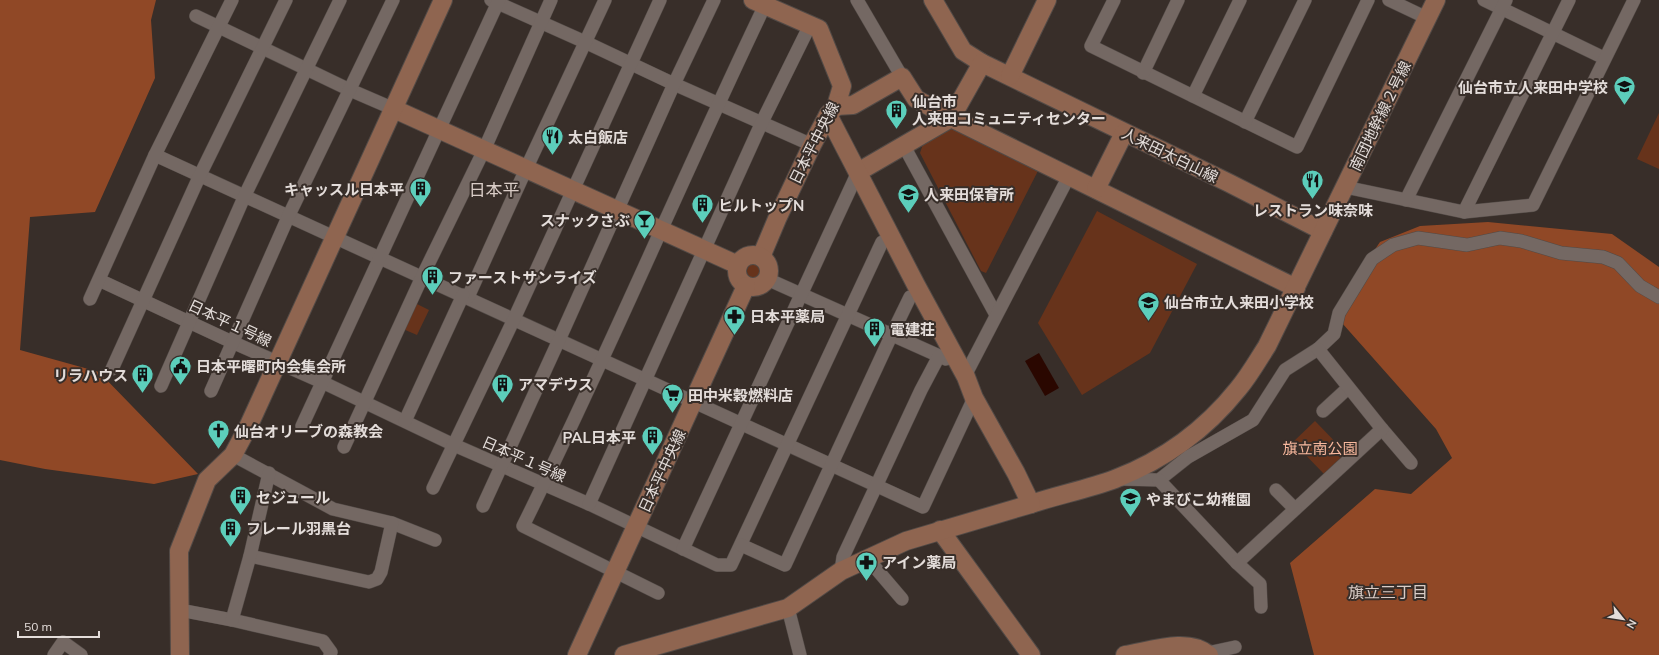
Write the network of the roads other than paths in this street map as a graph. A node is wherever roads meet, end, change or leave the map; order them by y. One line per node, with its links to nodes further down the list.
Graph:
1 (232, 0): 30 (street)
2 (286, 0): 33 (street)
3 (340, 0): 37 (street)
4 (393, 0): 42 (street)
5 (443, 0): 45 (street)
6 (551, 0): 28 (street)
7 (605, 0): 32 (street)
8 (660, 0): 36 (street)
9 (714, 0): 41 (street)
10 (857, 0): 40 (street)
11 (933, 0): 35 (street, 人来田太白山線)
12 (1047, 0): 39 (street)
13 (1114, 0): 38 (street)
14 (1178, 0): 38 (street)
15 (1240, 0): 43 (street)
16 (1305, 0): 49 (street)
17 (1368, 0): 49 (street)
18 (1389, 0): 27 (street)
19 (1436, 0): 27 (street, 南団地幹線２号線)
20 (1484, 0): 25 (street)
21 (1569, 0): 31 (street)
22 (1634, 0): 34 (street)
23 (496, 1): 28 (street); 50 (street)
24 (759, 3): 29 (street, 日本平中央線); 44 (street)
25 (1504, 4): 31 (street); 64 (street)
26 (196, 16): 30 (street)
27 (1427, 18): 60 (street, 南団地幹線２号線)
28 (540, 23): 32 (street); 54 (street)
29 (810, 25): 46 (street, 日本平中央線); 48 (street)
30 (219, 28): 33 (street); 55 (street)
31 (1553, 34): 34 (street); 66 (street)
32 (585, 42): 36 (street); 56 (street)
33 (262, 48): 37 (street); 58 (street)
34 (1604, 58): 66 (street)
35 (982, 63): 39 (street, 人来田太白山線); 47 (street)
36 (631, 64): 41 (street); 62 (street)
37 (307, 69): 42 (street); 63 (street)
38 (1143, 73): 43 (street)
39 (1010, 76): 51 (street, 人来田太白山線)
40 (902, 77): 46 (street); 47 (street)
41 (674, 84): 44 (street); 65 (street)
42 (350, 90): 45 (street); 67 (street)
43 (1193, 96): 49 (street)
44 (718, 103): 48 (street); 68 (street)
45 (394, 109): 50 (street); 70 (street)
46 (832, 110): 52 (street, 日本平中央線); 57 (street)
47 (951, 118): 53 (street); 59 (street)
48 (762, 122): 52 (street); 72 (street)
49 (1245, 122)
50 (439, 129): 54 (street); 73 (street)
51 (1124, 133): 61 (street); 69 (street, 人来田太白山線)
52 (812, 145): 74 (street, 日本平中央線)
53 (904, 146): 57 (street); 88 (street)
54 (484, 150): 56 (street); 76 (street)
55 (155, 155): 58 (street); 78 (street)
56 (526, 169): 62 (street); 82 (street)
57 (858, 172): 81 (street); 99 (street)
58 (200, 175): 63 (street); 86 (street)
59 (1069, 176): 61 (street); 88 (street)
60 (1345, 187): 64 (street); 69 (street, 南団地幹線２号線)
61 (1096, 189): 80 (street)
62 (572, 191): 65 (street); 89 (street)
63 (245, 195): 67 (street); 90 (street)
64 (1406, 200): 66 (street)
65 (617, 210): 68 (street); 92 (street)
66 (1464, 212)
67 (289, 215): 70 (street); 93 (street)
68 (661, 229): 72 (street); 96 (street)
69 (1323, 231): 80 (street, 南団地幹線２号線)
70 (334, 237): 73 (street); 97 (street)
71 (882, 242): 87 (street)
72 (705, 250): 75 (street); 100 (street)
73 (379, 257): 76 (street); 101 (street)
74 (761, 257): 75 (street); 77 (street)
75 (738, 265): 79 (street)
76 (422, 277): 82 (street); 107 (street)
77 (767, 279): 79 (street); 81 (street)
78 (99, 280): 85 (street); 86 (street, 日本平１号線)
79 (746, 286): 106 (street, 日本平中央線)
80 (1296, 288): 121 (street, 南団地幹線２号線)
81 (801, 294): 87 (street); 110 (street)
82 (466, 296): 89 (street); 109 (street)
83 (1659, 296): 94 (street)
84 (910, 297): 91 (street)
85 (90, 299)
86 (143, 300): 90 (street, 日本平１号線); 98 (street)
87 (848, 315): 91 (street); 113 (street)
88 (996, 315): 99 (street)
89 (514, 319): 92 (street); 114 (street)
90 (189, 322): 93 (street, 日本平１号線); 102 (street)
91 (892, 334): 95 (street); 118 (street)
92 (559, 340): 96 (street); 119 (street)
93 (232, 342): 97 (street, 日本平１号線); 104 (street)
94 (1318, 349): 103 (street); 122 (street)
95 (938, 356): 99 (street); 124 (street)
96 (602, 361): 100 (street); 123 (street)
97 (277, 362): 101 (street, 日本平１号線); 116 (street)
98 (112, 369)
99 (963, 372): 105 (street)
100 (645, 379): 106 (street); 127 (street)
101 (322, 382): 107 (street, 日本平１号線); 111 (street)
102 (161, 386)
103 (1348, 388): 108 (street); 112 (street)
104 (211, 391)
105 (974, 398): 124 (street); 128 (street)
106 (694, 402): 110 (street); 132 (street, 日本平中央線)
107 (364, 403): 109 (street, 日本平１号線); 115 (street)
108 (1323, 411)
109 (405, 421): 114 (street, 日本平１号線)
110 (742, 423): 113 (street); 136 (street)
111 (302, 426)
112 (1382, 429): 117 (street); 130 (street)
113 (787, 444): 118 (street); 135 (street)
114 (454, 445): 119 (street, 日本平１号線); 125 (street)
115 (344, 447)
116 (233, 455): 120 (street); 146 (street)
117 (1410, 463)
118 (831, 465): 124 (street); 135 (street)
119 (500, 466): 123 (street, 日本平１号線); 129 (street)
120 (269, 473): 131 (street); 137 (street)
121 (1114, 479): 122 (street); 128 (street, 南団地幹線２号線)
122 (1159, 480): 139 (street)
123 (543, 485): 127 (street, 日本平１号線); 141 (street)
124 (877, 486): 140 (street)
125 (433, 488)
126 (1276, 490): 130 (street)
127 (589, 504): 132 (street, 日本平１号線)
128 (1031, 504): 133 (street, 南団地幹線２号線)
129 (482, 506)
130 (1295, 509): 139 (street)
131 (392, 523): 134 (street); 137 (street)
132 (636, 526): 136 (street, 日本平１号線); 141 (street, 日本平中央線)
133 (940, 530): 138 (street, 南団地幹線２号線); 157 (street)
134 (435, 540)
135 (741, 545): 136 (street, 日本平１号線)
136 (683, 550)
137 (250, 556): 147 (street)
138 (867, 558): 140 (street, 南団地幹線２号線); 143 (street)
139 (1237, 563): 144 (street)
140 (841, 570): 145 (street, 南団地幹線２号線)
141 (614, 571): 142 (street); 154 (street, 日本平中央線)
142 (658, 593)
143 (902, 599)
144 (1261, 607)
145 (788, 608): 155 (street, 南団地幹線２号線); 156 (street)
146 (180, 610): 147 (street); 152 (street)
147 (232, 620): 153 (street)
148 (1235, 647): 149 (street)
149 (1208, 654): 158 (street)
150 (54, 655): 151 (street)
151 (81, 655)
152 (180, 655)
153 (330, 655)
154 (577, 655)
155 (624, 655)
156 (800, 655)
157 (1031, 655)
158 (1125, 655)

